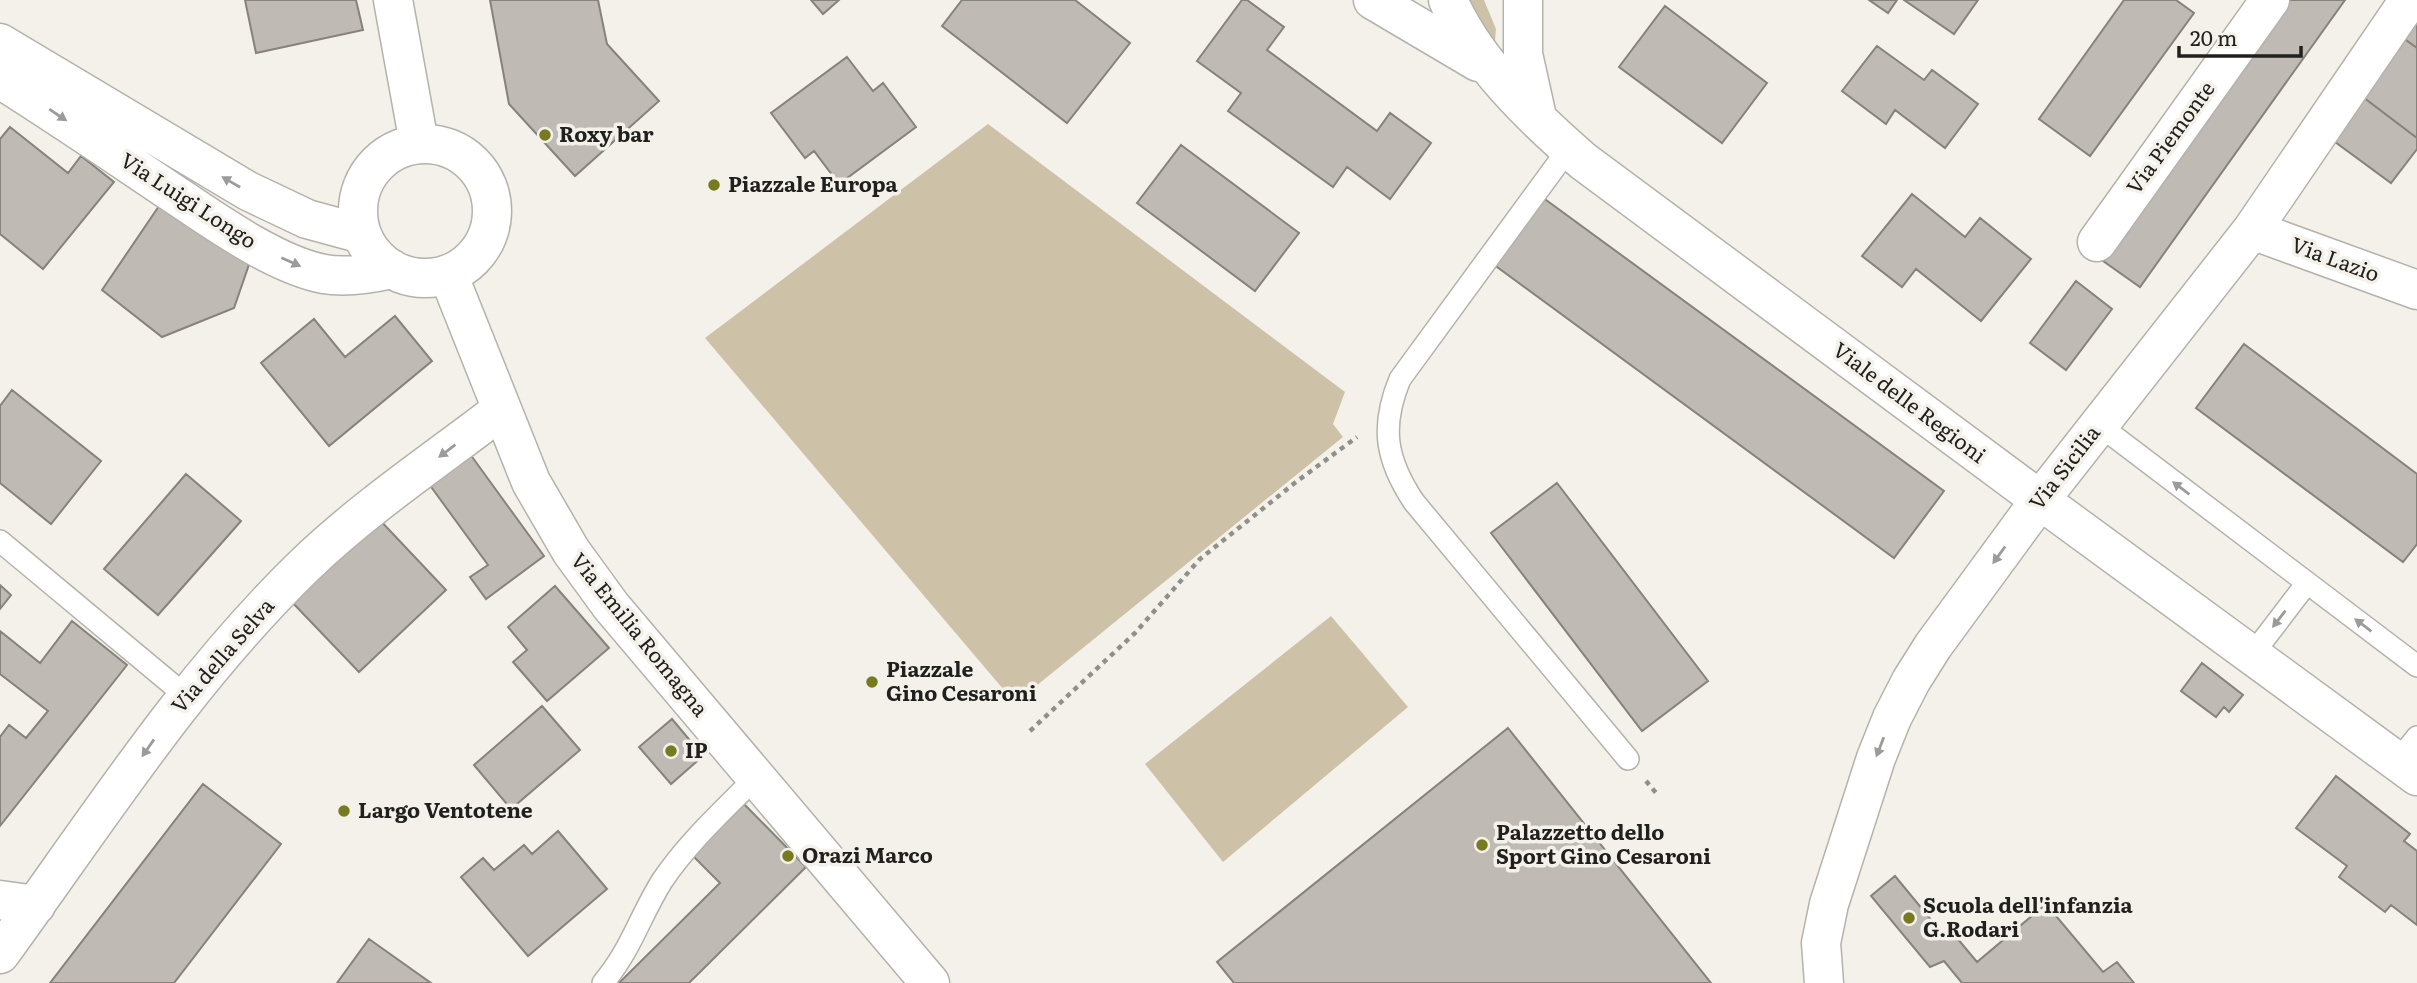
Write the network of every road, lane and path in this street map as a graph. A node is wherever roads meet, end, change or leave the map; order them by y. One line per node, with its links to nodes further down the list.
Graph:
1 (393, 0): 12 (street)
2 (1373, 0): 9 (street, Viale delle Regioni)
3 (1448, 0): 9 (street, Viale delle Regioni)
4 (1495, 0): 9 (street)
5 (1523, 0): 11 (street)
6 (2270, 0): 16 (street, Via Piemonte)
7 (2410, 0): 14 (street, Via Sicilia)
8 (0, 43): 15 (street, Via Luigi Longo, one-way to 8)
9 (1495, 73): 11 (street, Viale delle Regioni)
10 (0, 79): 17 (street, Via Luigi Longo, one-way to 17)
11 (1538, 119): 13 (street, Viale delle Regioni)
12 (419, 143): 15 (street); 18 (street)
13 (1569, 148): 21 (lane); 23 (street, Viale delle Regioni)
14 (2252, 230): 19 (street, Via Lazio); 22 (street, Via Sicilia)
15 (362, 234): 17 (street)
16 (2097, 242)
17 (393, 269): 18 (street)
18 (448, 274): 20 (street, Via Emilia Romagna)
19 (2417, 290)
20 (501, 410): 28 (street, Via della Selva, one-way to 28); 32 (street, Via Emilia Romagna)
21 (1389, 414): 29 (path); 31 (lane)
22 (2099, 425): 23 (street, Via Sicilia); 25 (lane, one-way to 22)
23 (2040, 500): 26 (street, Viale delle Regioni); 37 (street, Via Sicilia, one-way to 37)
24 (0, 541): 28 (lane)
25 (2307, 583): 26 (lane, one-way to 26); 27 (lane, one-way to 25)
26 (2252, 655): 30 (street, Viale delle Regioni)
27 (2417, 666)
28 (186, 696): 33 (street, Via della Selva, one-way to 33)
29 (1030, 731)
30 (2410, 758)
31 (1628, 759)
32 (757, 777): 35 (lane); 36 (street, Via Emilia Romagna)
33 (18, 902): 34 (street, Via della Selva)
34 (0, 954)
35 (603, 983)
36 (930, 983)
37 (1825, 983)

